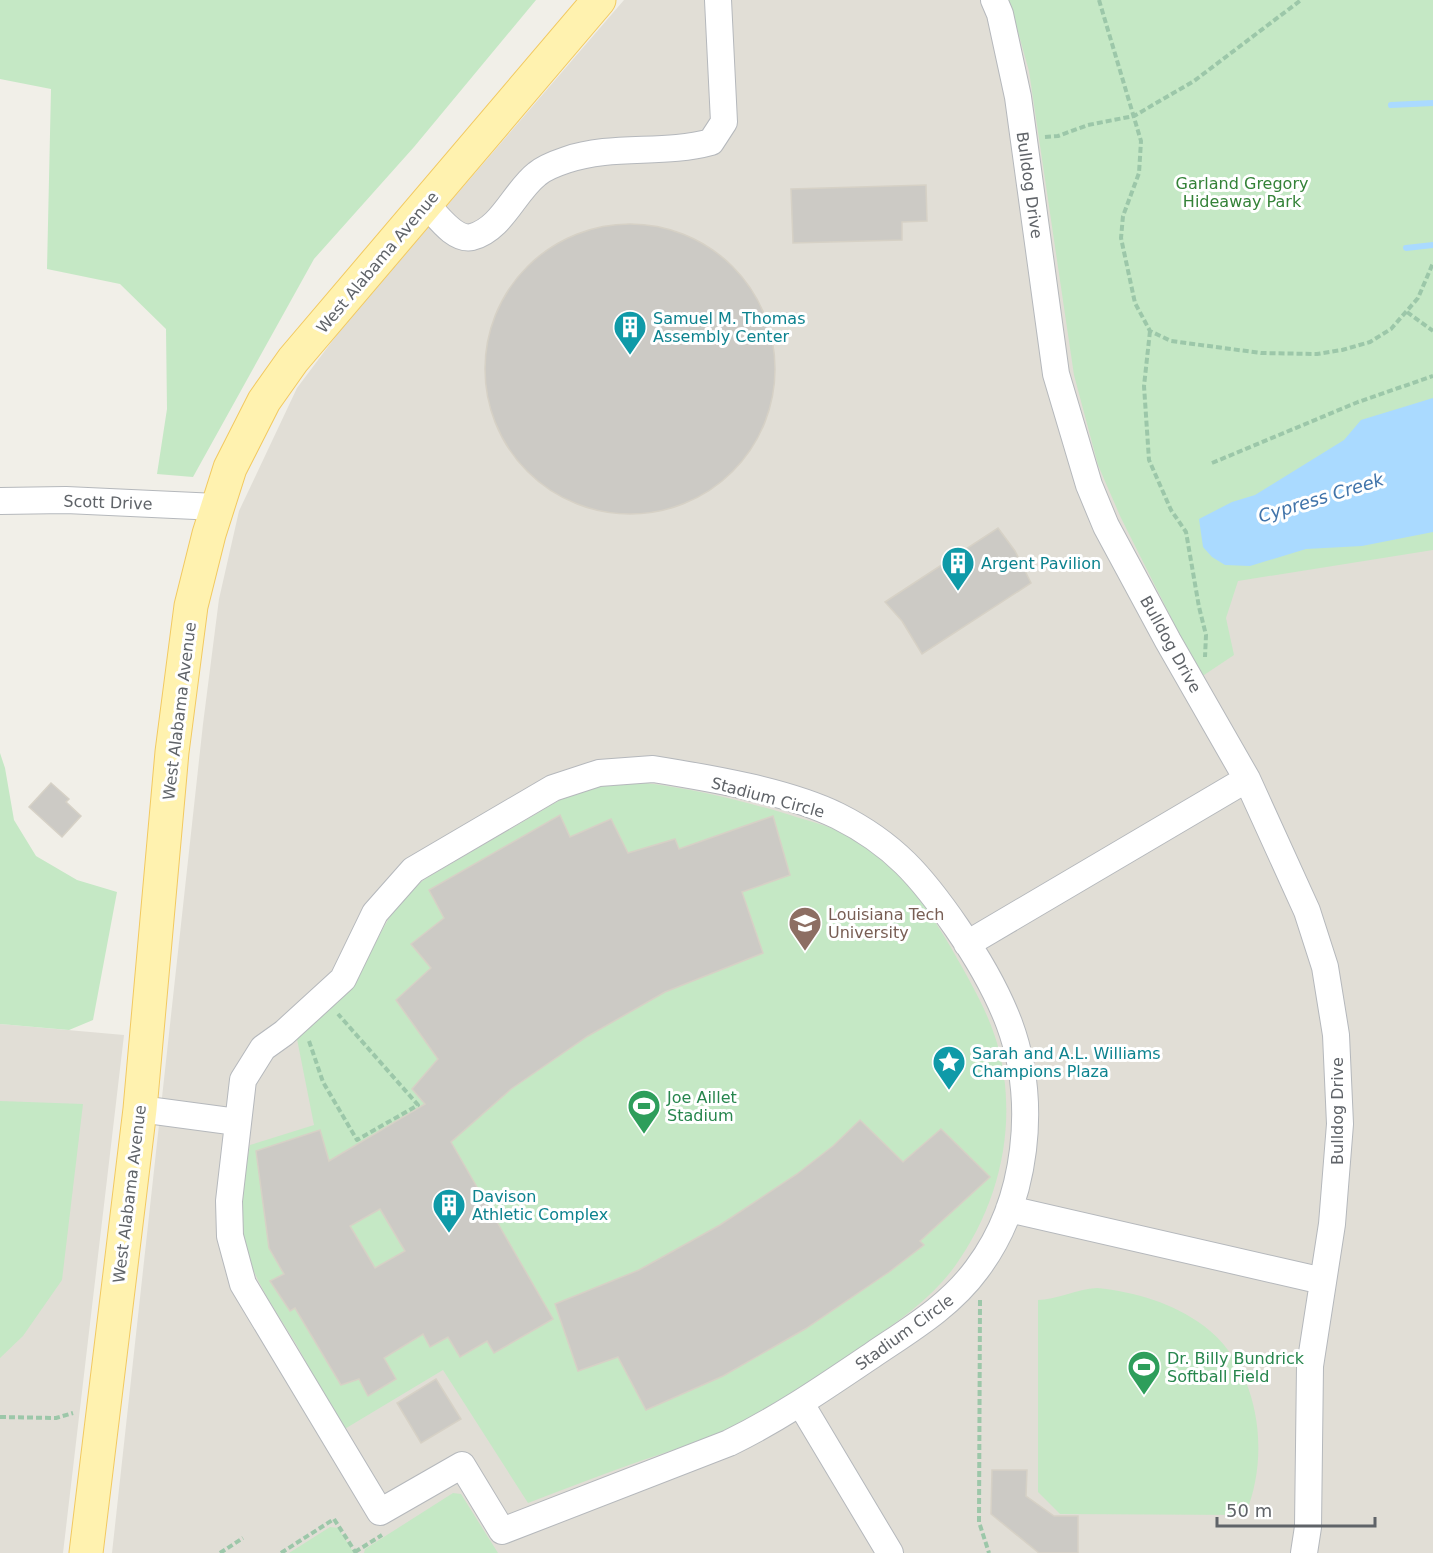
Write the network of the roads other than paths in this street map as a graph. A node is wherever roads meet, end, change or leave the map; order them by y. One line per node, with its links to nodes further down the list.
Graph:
1 (599, 0): 4 (main road, West Alabama Avenue)
2 (718, 0): 4 (street)
3 (994, 0): 7 (street, Bulldog Drive)
4 (426, 204): 6 (main road, West Alabama Avenue)
5 (0, 501): 6 (street, Scott Drive)
6 (217, 507): 9 (main road, West Alabama Avenue)
7 (1247, 779): 8 (street); 12 (street, Bulldog Drive)
8 (968, 944): 10 (street, Stadium Circle); 11 (street, Stadium Circle)
9 (140, 1109): 10 (street); 14 (main road, West Alabama Avenue)
10 (237, 1122): 13 (street, Stadium Circle)
11 (1009, 1209): 12 (street); 13 (street, Stadium Circle)
12 (1323, 1281): 16 (street, Bulldog Drive)
13 (801, 1404): 15 (street)
14 (86, 1553)
15 (890, 1553)
16 (1304, 1553)

